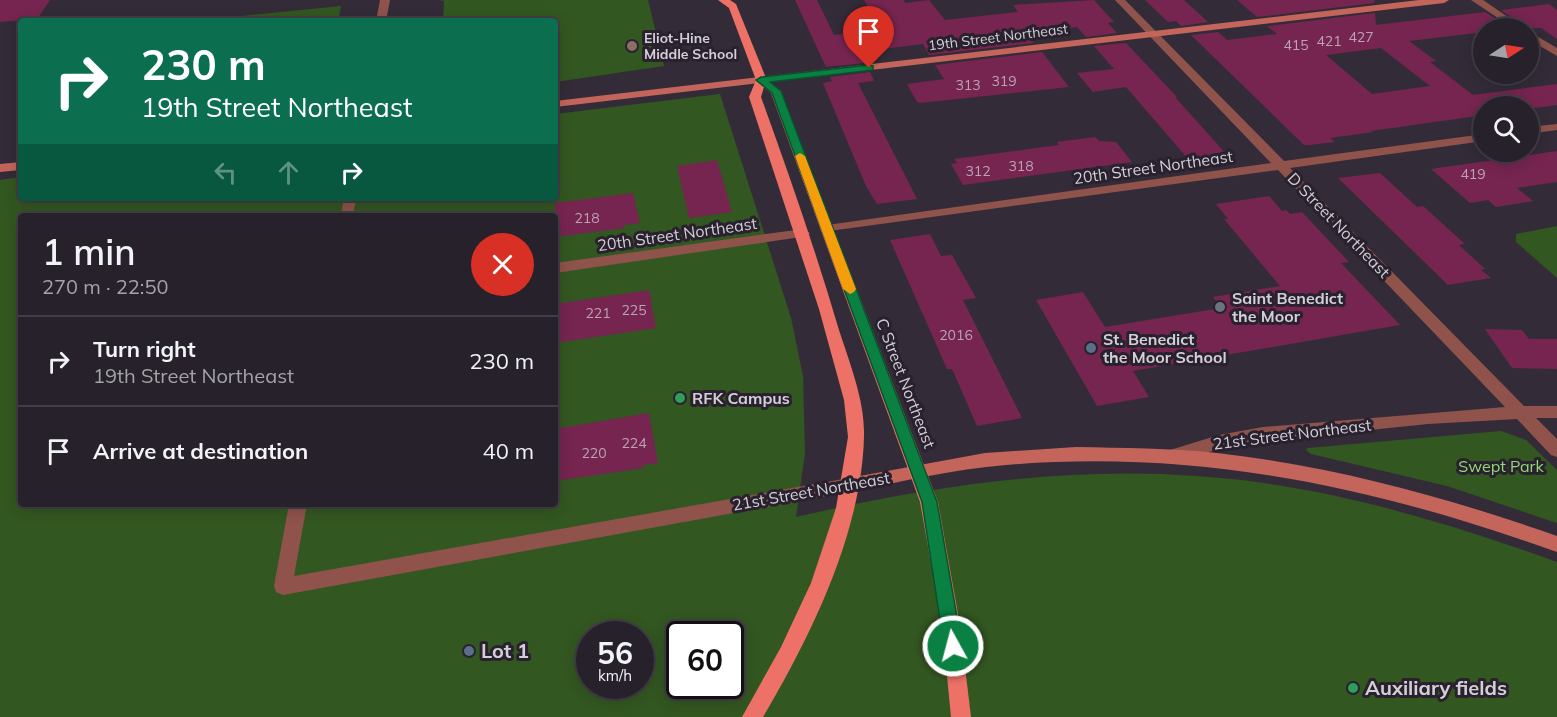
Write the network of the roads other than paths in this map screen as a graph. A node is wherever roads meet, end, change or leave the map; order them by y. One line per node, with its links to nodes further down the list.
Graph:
1 (385, 0): 7 (street)
2 (723, 0): 6 (main road, C Street Northeast)
3 (1120, 0): 9 (street, D Street Northeast)
4 (1444, 0): 9 (main road, 19th Street Northeast)
5 (1476, 0): 8 (street)
6 (737, 3): 12 (main road, C Street Northeast)
7 (382, 18)
8 (1504, 18)
9 (1152, 33): 12 (main road, 19th Street Northeast); 18 (street, D Street Northeast)
10 (1539, 41): 11 (street)
11 (1557, 53)
12 (761, 80): 13 (main road, 19th Street Northeast); 20 (main road, C Street Northeast); 21 (main road, C Street Northeast)
13 (558, 104)
14 (1557, 127): 15 (street)
15 (1539, 129)
16 (1473, 139): 18 (street, 20th Street Northeast)
17 (18, 166): 19 (main road)
18 (1282, 166): 20 (street, 20th Street Northeast); 23 (street, D Street Northeast)
19 (0, 168)
20 (827, 229): 27 (main road, C Street Northeast)
21 (803, 233): 22 (street, 20th Street Northeast); 28 (main road, C Street Northeast)
22 (558, 268)
23 (1521, 412): 24 (street, 21st Street Northeast); 25 (street, D Street Northeast); 26 (street, 21st Street Northeast)
24 (1557, 412)
25 (1557, 450)
26 (1176, 455): 27 (main road, 21st Street Northeast); 30 (main road)
27 (919, 471): 28 (main road, 21st Street Northeast); 32 (main road, C Street Northeast)
28 (849, 485): 29 (street, 21st Street Northeast); 31 (main road, C Street Northeast)
29 (297, 507)
30 (1557, 544)
31 (752, 717)
32 (961, 717)

